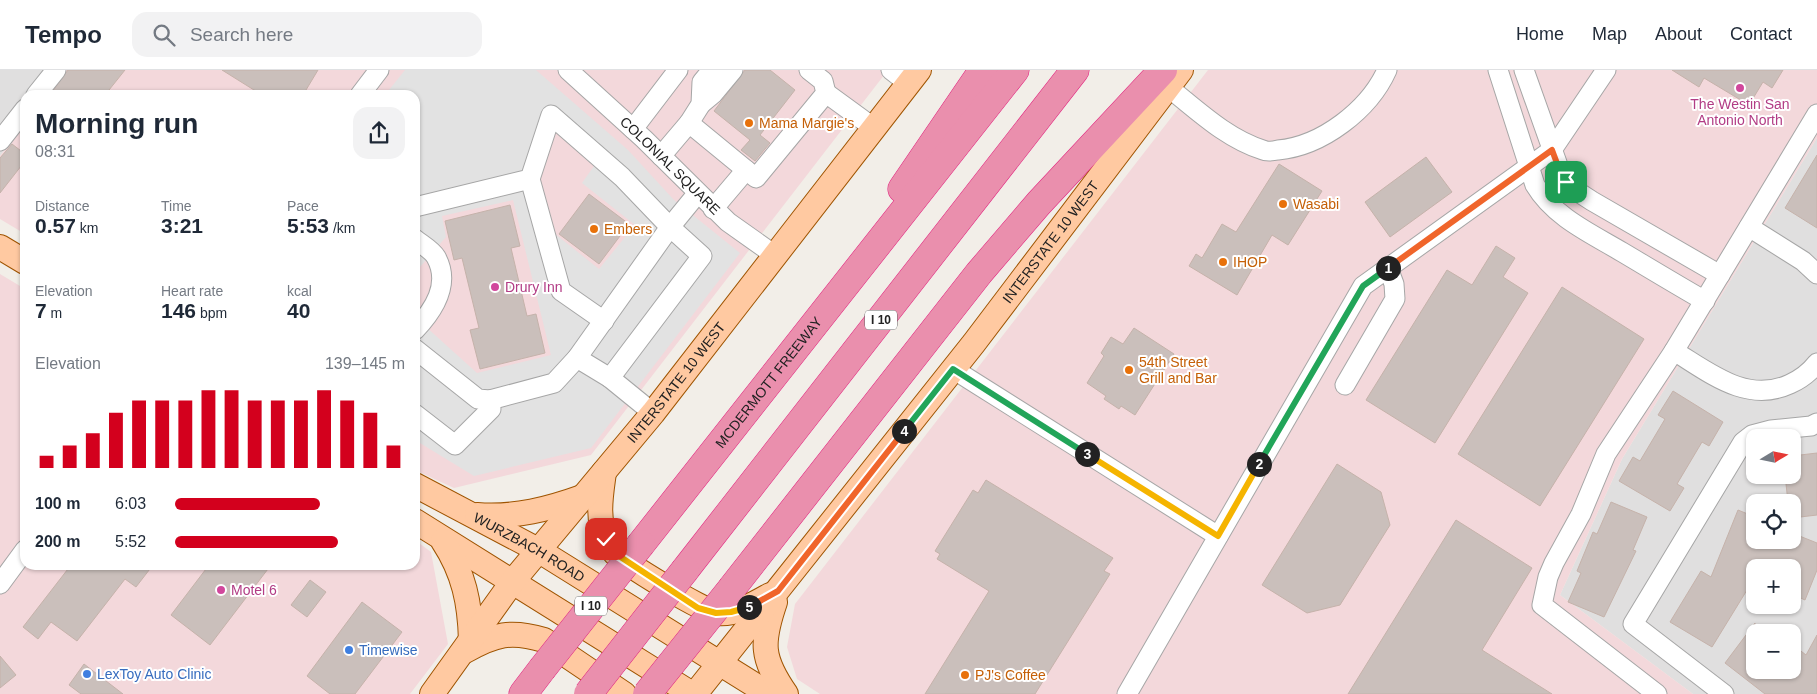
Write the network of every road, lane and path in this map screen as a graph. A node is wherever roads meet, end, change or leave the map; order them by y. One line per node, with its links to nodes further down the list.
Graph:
1 (56, 70): 17 (street)
2 (379, 70): 18 (street)
3 (568, 70): 25 (street, COLONIAL SQUARE)
4 (678, 70): 25 (street)
5 (712, 70): 20 (street)
6 (732, 70): 20 (street)
7 (809, 70): 19 (street)
8 (983, 70): 52 (highway)
9 (1015, 70): 52 (highway, MCDERMOTT FREEWAY / I 10)
10 (1075, 70): 77 (highway, I 10, bridge)
11 (1387, 70): 16 (street)
12 (1498, 70): 31 (street)
13 (1524, 70): 28 (street)
14 (1606, 70): 28 (street)
15 (906, 75): 24 (main road, INTERSTATE 10 WEST)
16 (1170, 76): 54 (main road, INTERSTATE 10 WEST); 79 (highway, bridge)
17 (40, 90)
18 (364, 90)
19 (826, 93): 24 (street); 32 (street)
20 (701, 104): 23 (street)
21 (1817, 114): 37 (street)
22 (20, 115): 27 (street)
23 (690, 123): 30 (street); 32 (street)
24 (874, 128): 41 (main road, INTERSTATE 10 WEST)
25 (633, 129): 30 (street, COLONIAL SQUARE)
26 (20, 130): 29 (street)
27 (0, 141)
28 (1552, 150): 31 (street); 45 (street)
29 (0, 152)
30 (661, 156): 34 (street, COLONIAL SQUARE)
31 (1529, 166): 43 (street); 46 (street)
32 (746, 170): 36 (street)
33 (530, 179): 35 (street); 38 (street); 47 (street)
34 (697, 194): 36 (street, COLONIAL SQUARE); 38 (street)
35 (420, 207)
36 (713, 209): 41 (street, COLONIAL SQUARE)
37 (1749, 227): 44 (street); 45 (street)
38 (670, 228): 47 (street); 55 (street)
39 (420, 243): 48 (street)
40 (0, 247): 42 (main road)
41 (776, 256): 58 (main road, INTERSTATE 10 WEST)
42 (20, 259)
43 (1388, 268): 56 (street); 66 (street)
44 (1816, 272)
45 (1720, 276): 46 (street)
46 (1704, 301): 49 (street)
47 (604, 321): 51 (street)
48 (420, 324)
49 (1674, 351): 53 (street); 84 (street)
50 (420, 353): 57 (street)
51 (577, 358): 55 (street); 57 (street)
52 (786, 360): 76 (highway, MCDERMOTT FREEWAY / I 10, bridge)
53 (1816, 366)
54 (953, 369): 66 (street); 72 (main road, INTERSTATE 10 WEST)
55 (610, 378): 58 (street)
56 (1345, 385)
57 (490, 400): 59 (street)
58 (653, 413): 61 (main road, INTERSTATE 10 WEST)
59 (420, 418)
60 (1817, 424): 85 (street)
61 (604, 472): 63 (main road, INTERSTATE 10 WEST); 72 (main road)
62 (420, 488): 64 (main road, WURZBACH ROAD)
63 (585, 496): 64 (main road); 68 (main road, INTERSTATE 10 WEST)
64 (472, 514): 68 (main road, WURZBACH ROAD)
65 (420, 524): 67 (main road)
66 (1218, 536): 83 (street)
67 (441, 537): 70 (main road); 73 (main road)
68 (538, 550): 70 (main road, INTERSTATE 10 WEST); 74 (main road, WURZBACH ROAD)
69 (20, 557): 71 (street)
70 (514, 581): 73 (main road, INTERSTATE 10 WEST); 80 (main road)
71 (0, 584)
72 (778, 591): 74 (main road, INTERSTATE 10 WEST); 82 (main road)
73 (468, 646): 75 (main road, INTERSTATE 10 WEST); 78 (main road)
74 (720, 663): 80 (main road, INTERSTATE 10 WEST); 81 (main road, WURZBACH ROAD)
75 (432, 694)
76 (522, 694)
77 (588, 694)
78 (624, 694)
79 (647, 694)
80 (693, 694)
81 (769, 694)
82 (786, 694)
83 (1127, 694)
84 (1657, 694)
85 (1724, 694)

